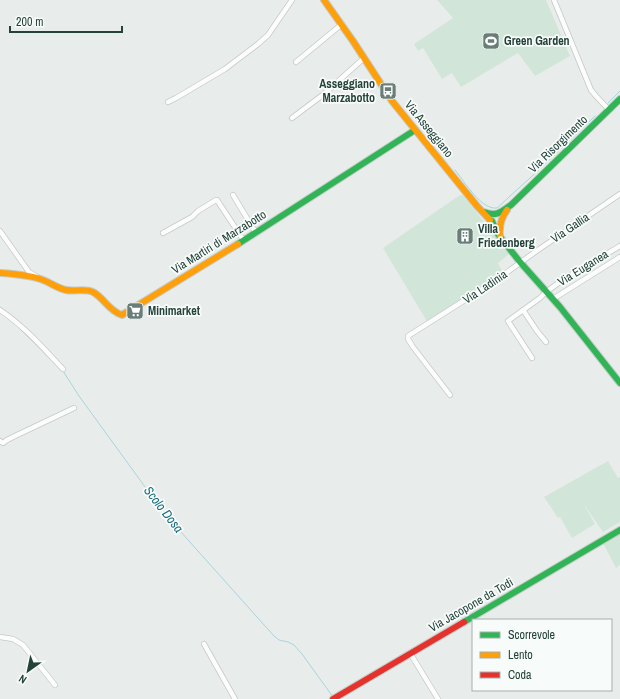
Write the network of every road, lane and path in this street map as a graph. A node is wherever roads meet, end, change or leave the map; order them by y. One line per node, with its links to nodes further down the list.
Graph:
1 (292, 0): 8 (street)
2 (324, 0): 4 (street, Via Asseggiano)
3 (554, 0): 9 (street)
4 (342, 24): 5 (street, Via Asseggiano); 6 (street)
5 (364, 58): 10 (street); 11 (street, Via Asseggiano)
6 (296, 62)
7 (620, 99): 9 (street, Via Risorgimento)
8 (168, 102)
9 (609, 110): 14 (street, Via Risorgimento)
10 (292, 118)
11 (415, 130): 14 (street, Via Asseggiano); 17 (street, Via Martiri di Marzabotto)
12 (620, 194): 21 (street, Via Gallia)
13 (233, 195): 17 (street)
14 (496, 219): 21 (street)
15 (0, 231): 23 (street)
16 (163, 233): 18 (street)
17 (256, 233): 18 (street, Via Martiri di Marzabotto)
18 (244, 241): 23 (street, Via Martiri di Marzabotto)
19 (620, 246): 24 (street, Via Euganea)
20 (620, 257): 25 (street)
21 (520, 262): 24 (street); 32 (street, Via Ladinia)
22 (0, 273): 23 (street, Via Martiri di Marzabotto)
23 (30, 275)
24 (546, 292): 25 (street); 27 (street)
25 (553, 299): 31 (street)
26 (0, 310): 30 (street)
27 (523, 310): 28 (street); 29 (street)
28 (546, 342)
29 (532, 358)
30 (63, 369)
31 (620, 383)
32 (450, 395)
33 (74, 408): 34 (street)
34 (0, 441)
35 (620, 530): 38 (street, Via Jacopone da Todi)
36 (0, 637): 39 (street)
37 (204, 644): 41 (street)
38 (410, 653): 40 (street, Via Jacopone da Todi); 42 (street)
39 (55, 685)
40 (335, 698)
41 (235, 699)
42 (438, 699)

